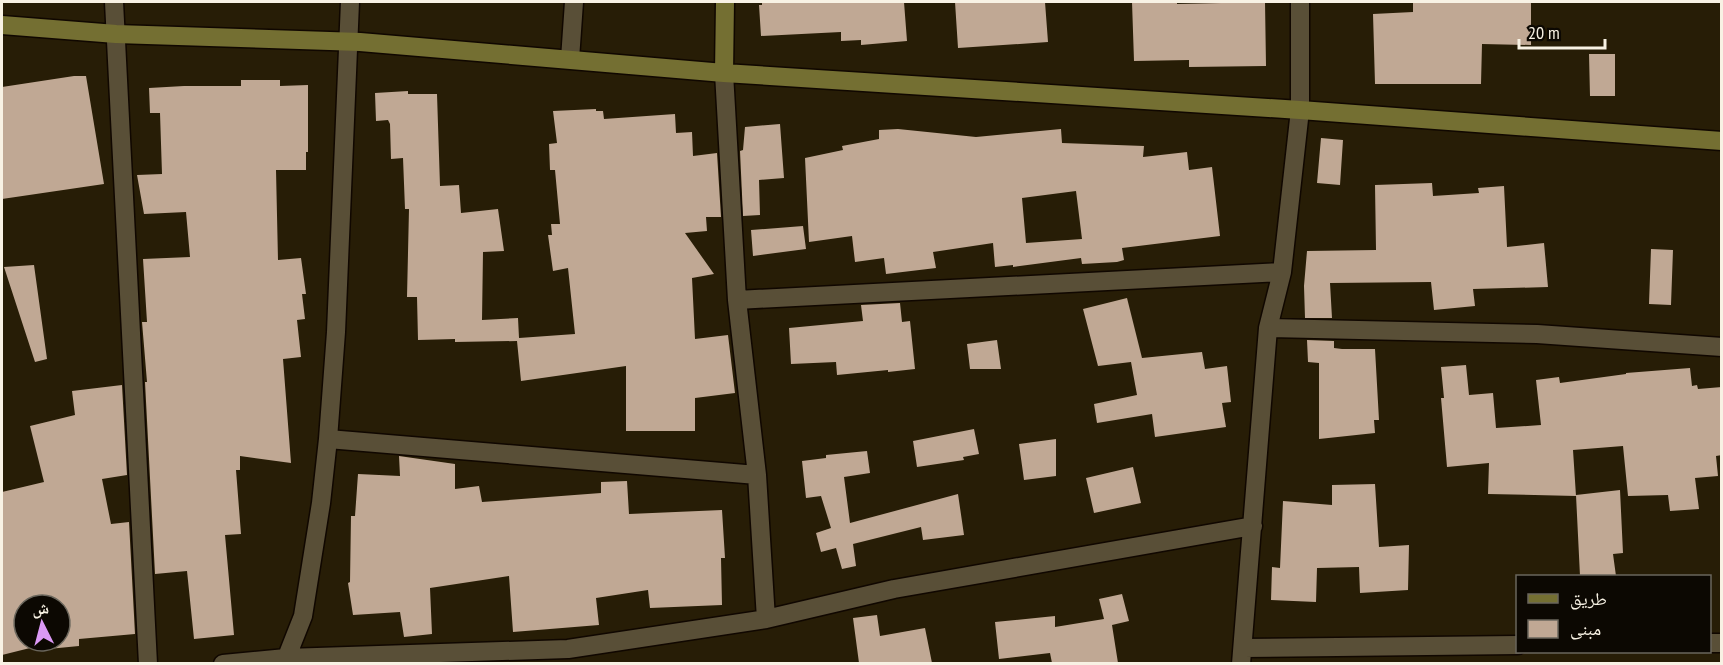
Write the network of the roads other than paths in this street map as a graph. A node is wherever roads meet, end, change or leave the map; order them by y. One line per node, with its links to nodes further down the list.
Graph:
1 (114, 2): 7 (street)
2 (350, 2): 8 (street)
3 (574, 2): 9 (street)
4 (725, 2): 10 (street)
5 (1300, 2): 11 (street)
6 (2, 25): 7 (street)
7 (116, 34): 8 (street); 24 (street)
8 (348, 42): 9 (street); 17 (street)
9 (570, 59): 10 (street)
10 (724, 73): 11 (street); 14 (street)
11 (1300, 110): 12 (street); 13 (street)
12 (1722, 141)
13 (1282, 272): 14 (street); 15 (street)
14 (737, 300): 18 (street)
15 (1268, 328): 16 (street); 19 (street)
16 (1722, 347)
17 (328, 439): 18 (street); 23 (street)
18 (757, 476): 20 (street)
19 (1252, 526): 20 (street); 22 (street)
20 (766, 619): 23 (street)
21 (1516, 645): 22 (street)
22 (1242, 656)
23 (285, 661): 25 (street)
24 (148, 663)
25 (223, 663)

